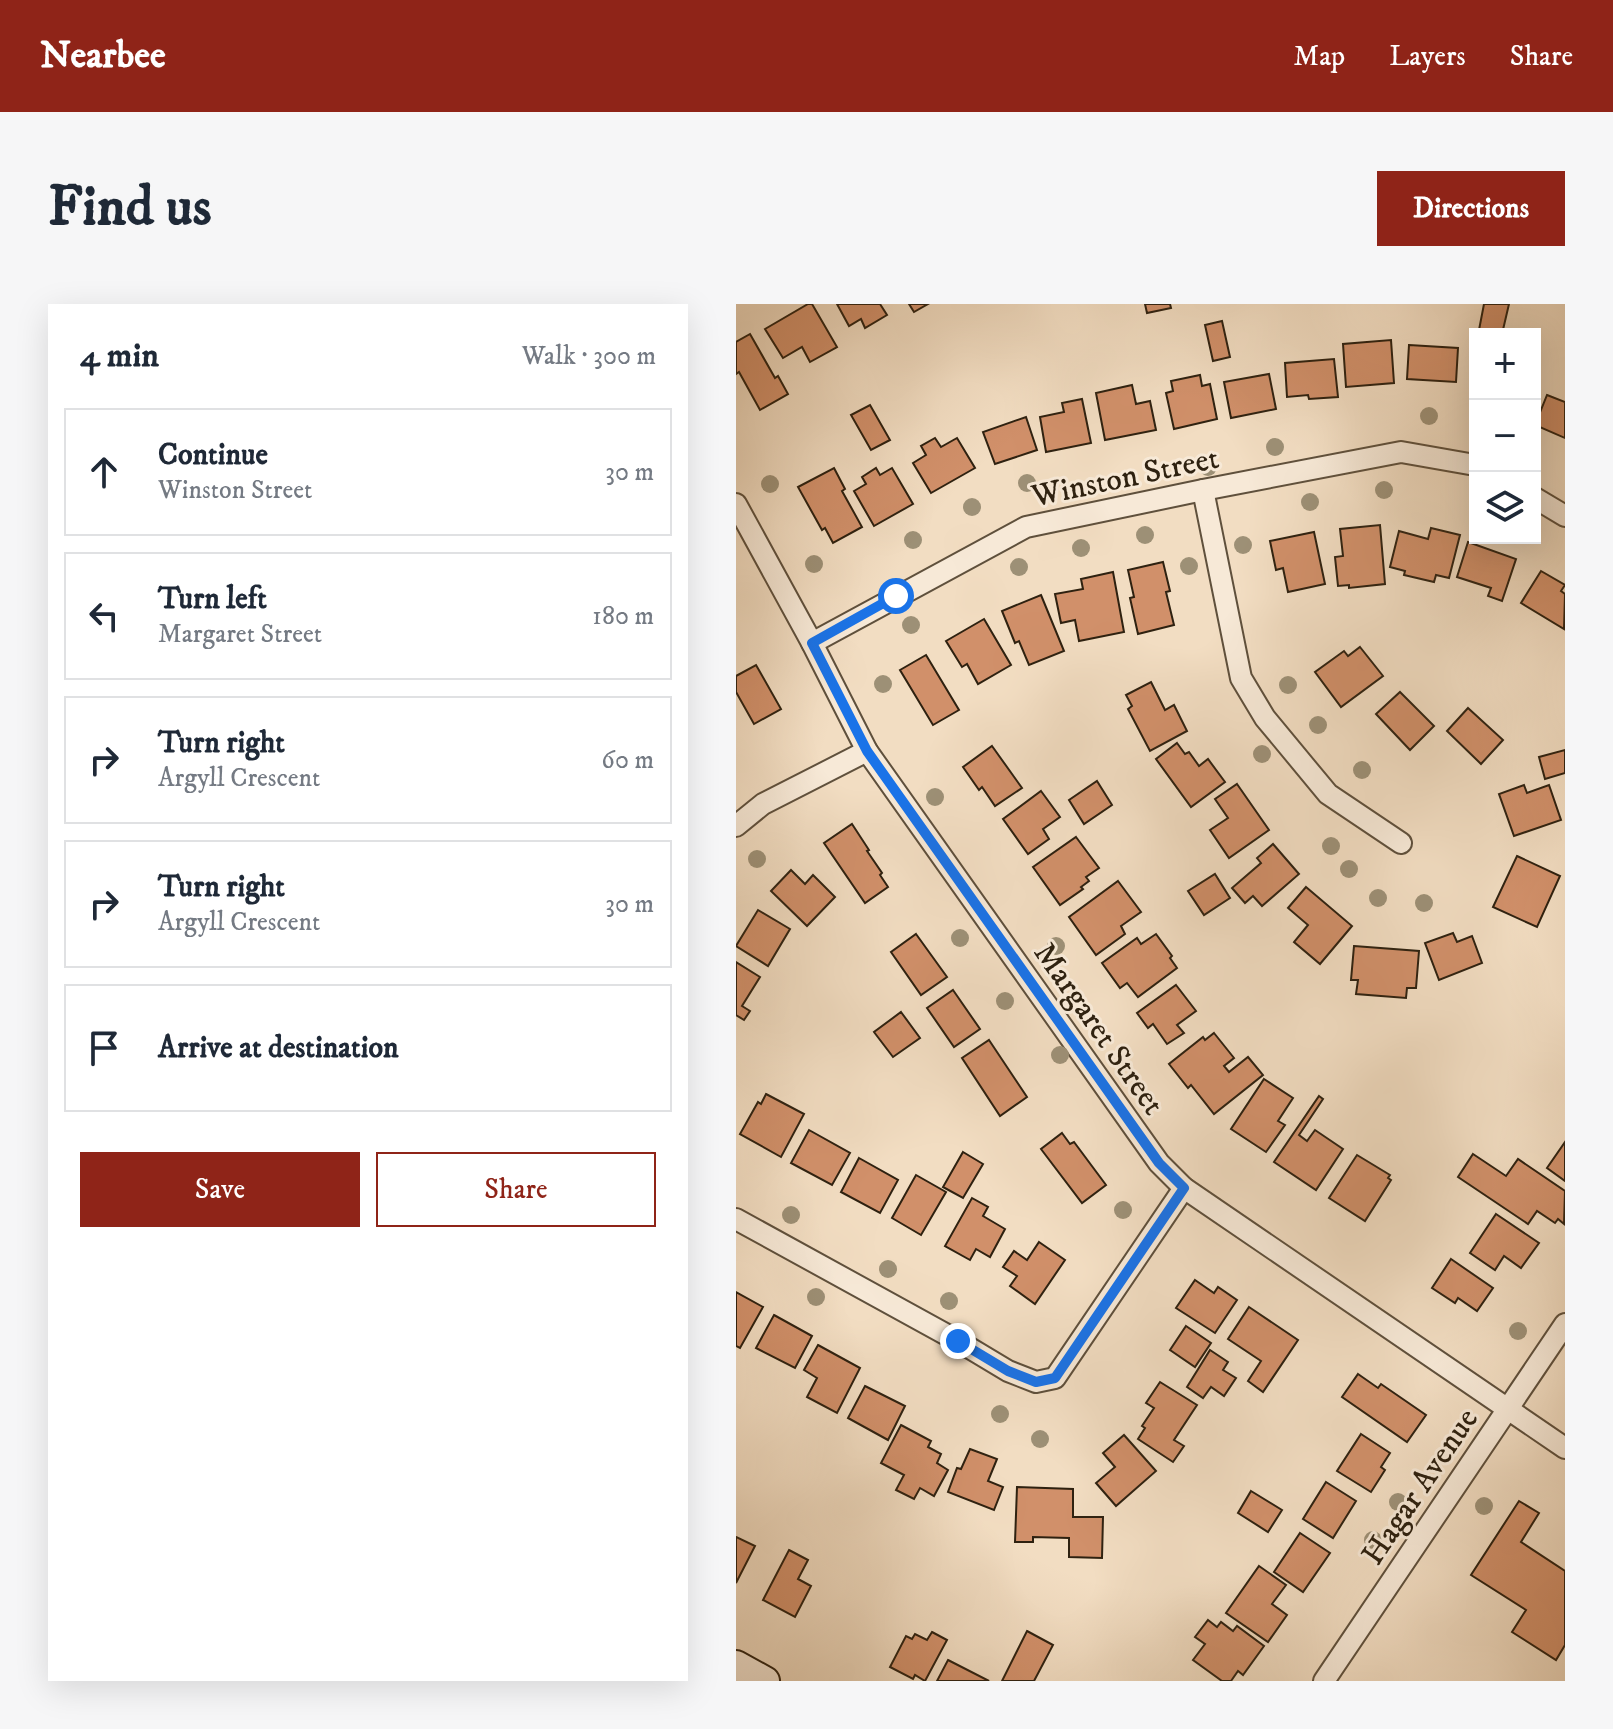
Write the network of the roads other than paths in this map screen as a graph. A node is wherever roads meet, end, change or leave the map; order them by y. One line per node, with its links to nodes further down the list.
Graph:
1 (1469, 464): 2 (street, Winston Street)
2 (1203, 490): 6 (street, Winston Street); 9 (street)
3 (1541, 502): 5 (street)
4 (736, 504): 6 (street, Margaret Street)
5 (1565, 516)
6 (812, 643): 7 (street, Margaret Street)
7 (867, 751): 8 (street); 10 (street, Margaret Street)
8 (736, 826)
9 (1401, 843)
10 (1184, 1188): 11 (street); 13 (street, Margaret Street)
11 (736, 1219)
12 (1565, 1324): 13 (street, Hagar Avenue)
13 (1507, 1409): 14 (street, Margaret Street); 17 (street, Hagar Avenue)
14 (1565, 1448)
15 (736, 1665): 16 (street)
16 (765, 1681)
17 (1324, 1681)

